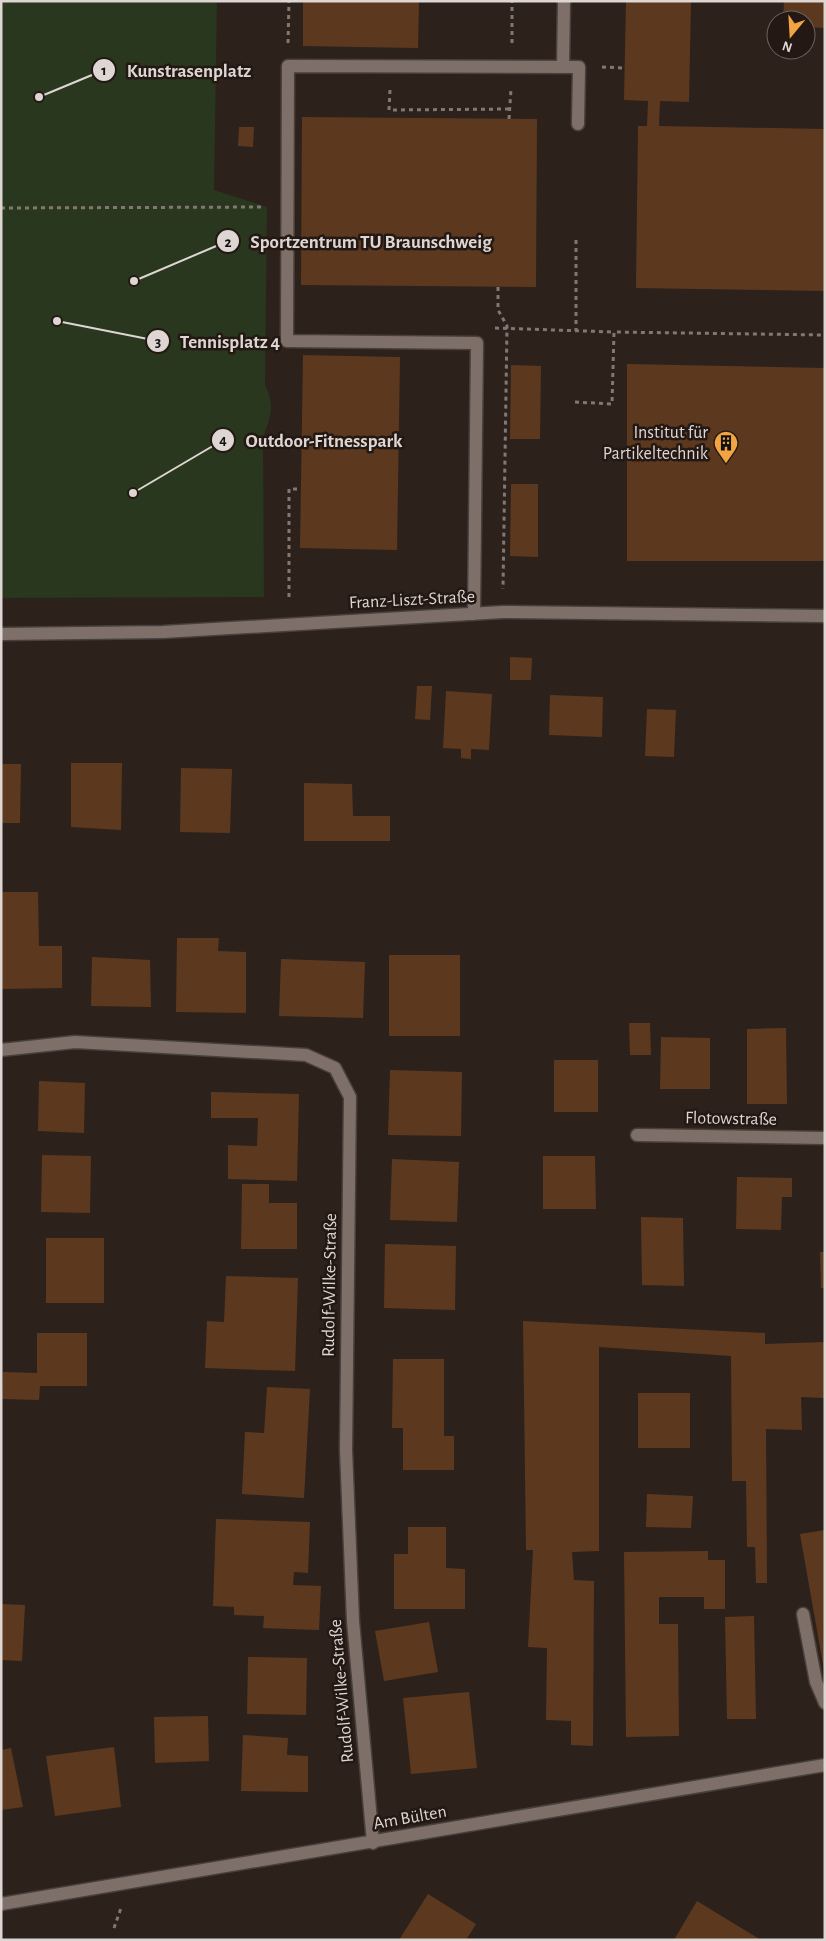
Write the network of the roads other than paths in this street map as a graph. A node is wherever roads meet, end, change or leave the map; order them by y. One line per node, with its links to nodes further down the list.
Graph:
1 (564, 1): 2 (street)
2 (562, 67): 3 (street); 4 (street)
3 (578, 124)
4 (474, 614): 5 (street, Franz-Liszt-Straße); 6 (street, Franz-Liszt-Straße)
5 (825, 616)
6 (1, 634)
7 (1, 1050): 13 (street, Rudolf-Wilke-Straße)
8 (637, 1135): 9 (street, Flotowstraße)
9 (825, 1138)
10 (803, 1614): 11 (street)
11 (825, 1703)
12 (825, 1765): 13 (street, Am Bülten)
13 (373, 1842): 14 (street, Am Bülten)
14 (1, 1904)

